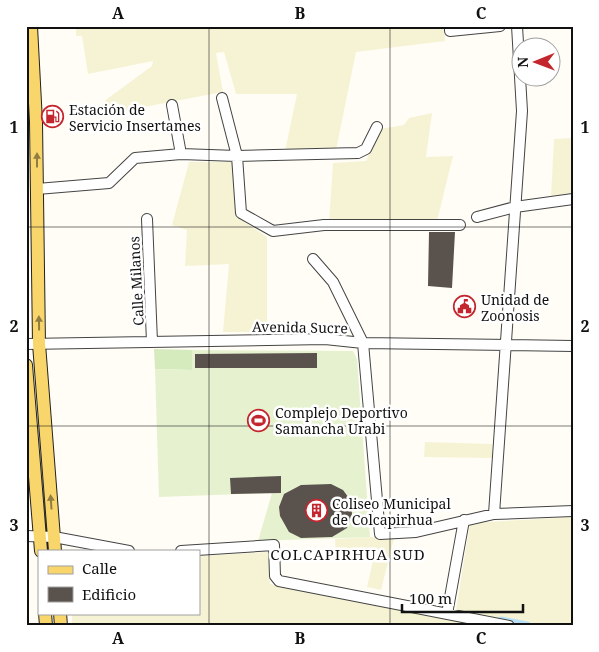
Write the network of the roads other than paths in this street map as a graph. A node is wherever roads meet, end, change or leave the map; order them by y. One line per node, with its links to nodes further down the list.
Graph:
1 (31, 26): 7 (main road)
2 (450, 26): 3 (street)
3 (500, 26)
4 (517, 26): 13 (street)
5 (222, 98): 10 (street)
6 (172, 105): 9 (street)
7 (31, 117): 11 (main road, one-way to 7)
8 (377, 127): 10 (street)
9 (181, 154): 10 (street); 11 (street)
10 (237, 156): 16 (street)
11 (36, 189): 21 (main road, one-way to 11)
12 (573, 199): 13 (street)
13 (515, 207): 14 (street); 22 (street)
14 (477, 217)
15 (147, 219): 18 (street, Calle Milanos)
16 (460, 225)
17 (313, 260): 19 (street)
18 (152, 342): 19 (street, Avenida Sucre); 21 (street, Avenida Sucre)
19 (363, 343): 22 (street, Avenida Sucre); 28 (street)
20 (26, 344): 21 (street, Avenida Sucre)
21 (39, 344): 31 (main road, one-way to 21)
22 (506, 344): 23 (street, Avenida Sucre); 27 (street)
23 (573, 346)
24 (26, 365): 25 (main road)
25 (31, 467): 30 (main road)
26 (573, 512): 27 (street)
27 (494, 514): 28 (street)
28 (464, 520): 36 (street)
29 (26, 536): 30 (street)
30 (40, 536): 31 (street); 32 (main road)
31 (54, 537): 33 (main road); 34 (street)
32 (41, 550)
33 (55, 550)
34 (124, 550)
35 (196, 550): 36 (street)
36 (447, 614): 37 (street)
37 (509, 626)

